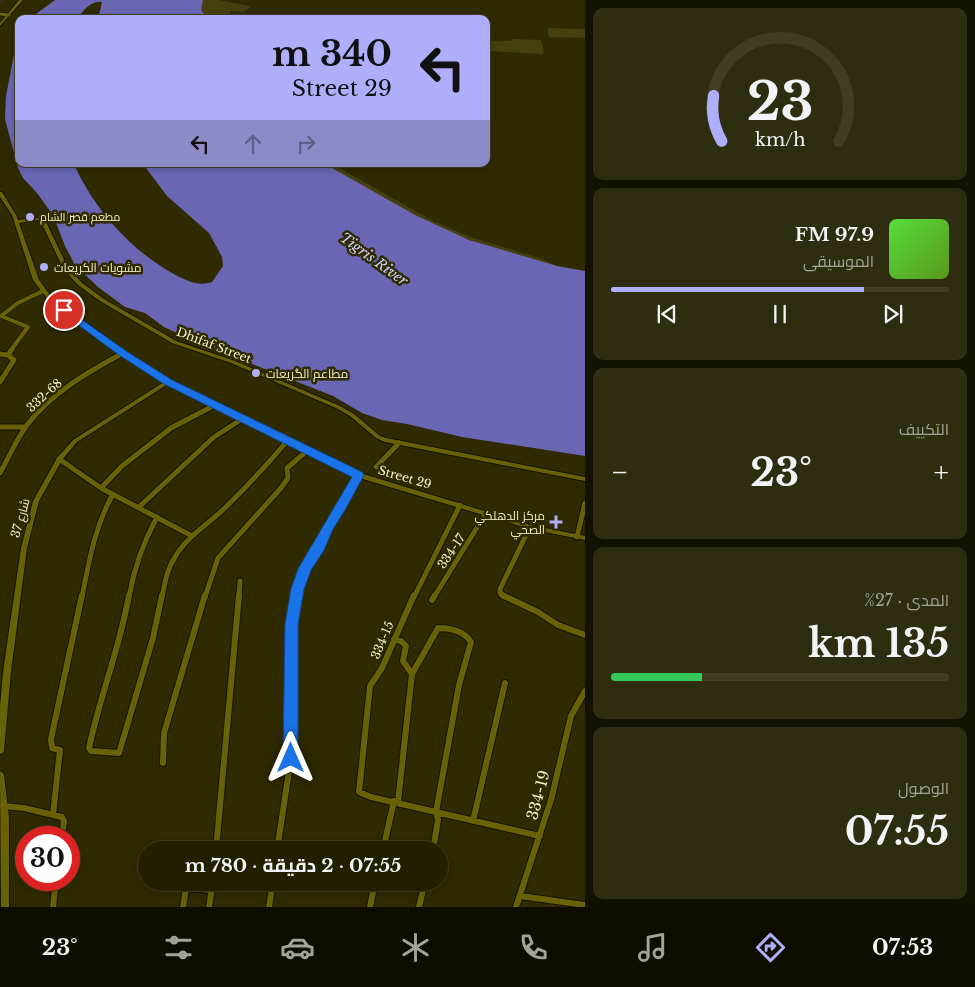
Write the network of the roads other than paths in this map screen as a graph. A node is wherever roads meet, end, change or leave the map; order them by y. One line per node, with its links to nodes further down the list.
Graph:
1 (21, 0): 3 (street)
2 (0, 14): 3 (street)
3 (9, 15): 4 (street)
4 (0, 25)
5 (0, 193): 6 (street, Street 29)
6 (17, 222): 7 (street, Street 29); 19 (street, Dhifaf Street)
7 (43, 291): 8 (street); 9 (street, Street 29)
8 (1, 316): 11 (street)
9 (122, 353): 13 (street, Street 29); 17 (street, 332-68)
10 (0, 354): 11 (street)
11 (8, 355): 12 (street)
12 (0, 382)
13 (168, 382): 14 (street, Street 29); 21 (street, شارع 37)
14 (215, 405): 15 (street, Street 29); 26 (street)
15 (242, 419): 18 (street, Street 29); 30 (street)
16 (0, 427): 17 (street)
17 (26, 427): 23 (street, 332-68)
18 (287, 441): 20 (street, Street 29); 34 (street)
19 (399, 443): 22 (street); 25 (street, Dhifaf Street)
20 (308, 450): 24 (street, Street 29); 46 (street)
21 (59, 459): 26 (street); 41 (street, شارع 37)
22 (376, 467)
23 (0, 473)
24 (358, 475): 29 (street, Street 29); 56 (street)
25 (585, 479)
26 (101, 488): 27 (street)
27 (113, 494): 30 (street); 51 (street)
28 (585, 502): 35 (street)
29 (460, 505): 31 (street, Street 29); 40 (street, 334-15)
30 (139, 507): 32 (street)
31 (486, 514): 33 (street, Street 29); 38 (street, 334-17)
32 (157, 517): 34 (street); 34 (street)
33 (530, 527): 35 (street, Street 29); 39 (street)
34 (192, 536)
35 (577, 537): 36 (street, Street 29)
36 (585, 538)
37 (240, 581): 55 (street)
38 (432, 600)
39 (585, 635)
40 (394, 639): 42 (street); 48 (street, 334-15)
41 (4, 673): 45 (street, شارع 37)
42 (412, 674): 48 (street); 50 (street)
43 (505, 683): 52 (street)
44 (585, 691): 54 (street, 334-19)
45 (0, 751)
46 (163, 763)
47 (0, 775): 49 (street)
48 (396, 801): 50 (street); 57 (street)
49 (3, 806): 51 (street); 67 (street)
50 (436, 812): 52 (street); 58 (street)
51 (53, 815): 53 (street)
52 (473, 820): 54 (street)
53 (63, 826)
54 (540, 836): 65 (street, 334-19)
55 (217, 841)
56 (278, 841)
57 (385, 841)
58 (434, 841)
59 (55, 891): 68 (street)
60 (186, 891): 69 (street)
61 (211, 891): 70 (street)
62 (272, 891): 71 (street)
63 (373, 891): 72 (street)
64 (423, 891): 73 (street)
65 (520, 896): 66 (street); 74 (street, 334-19)
66 (585, 905)
67 (5, 907)
68 (53, 907)
69 (183, 907)
70 (208, 907)
71 (269, 907)
72 (370, 907)
73 (419, 907)
74 (516, 907)

